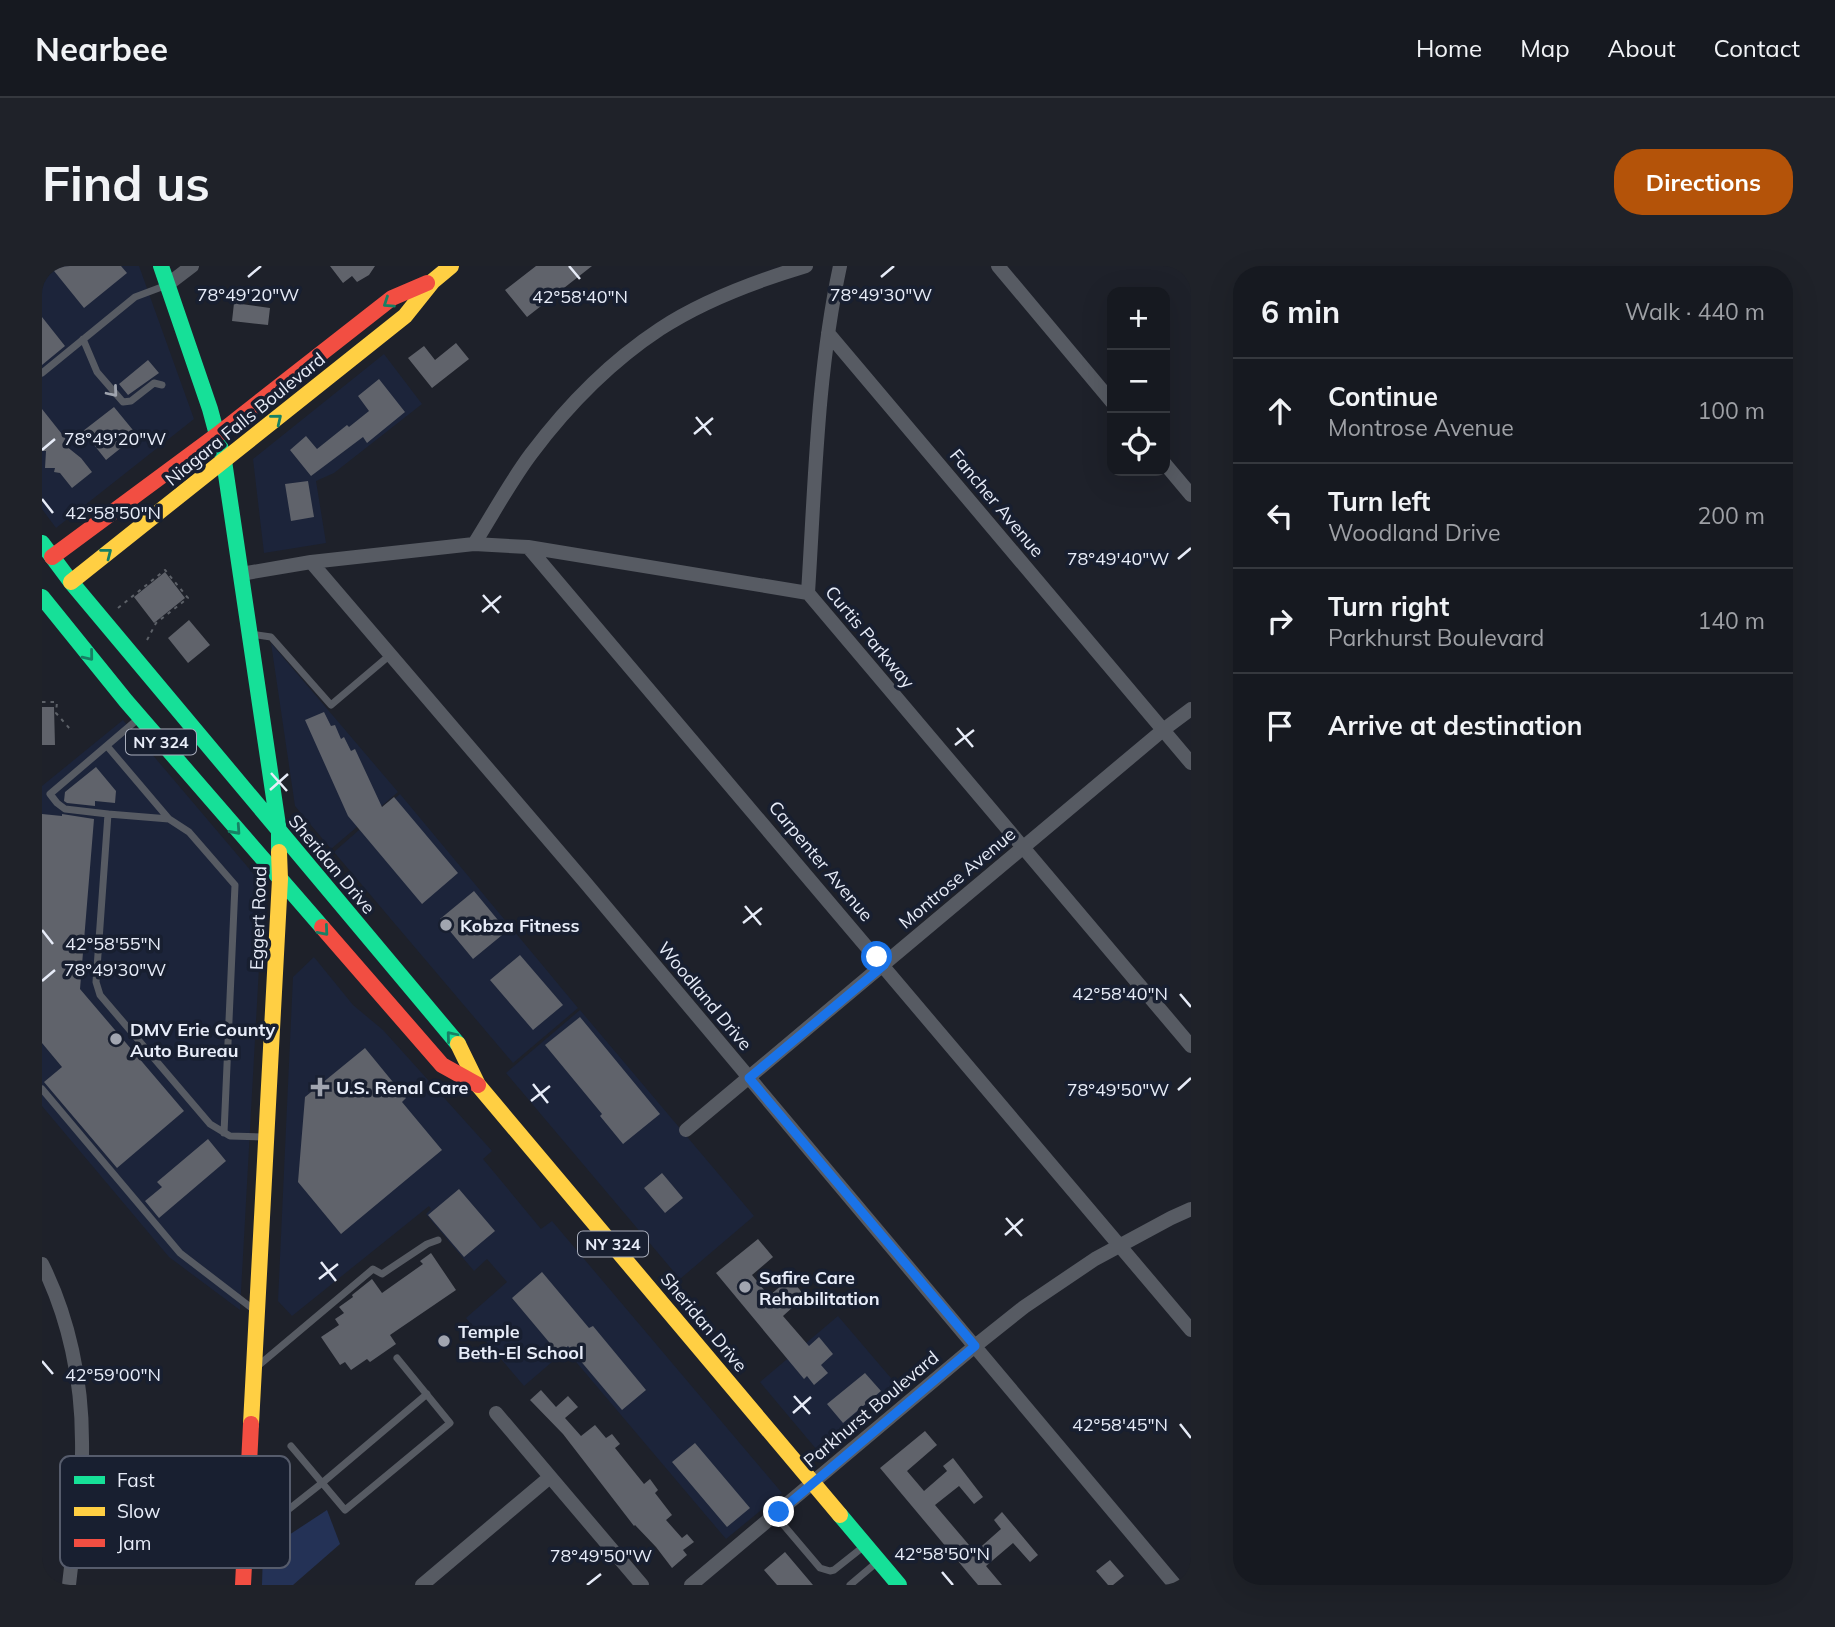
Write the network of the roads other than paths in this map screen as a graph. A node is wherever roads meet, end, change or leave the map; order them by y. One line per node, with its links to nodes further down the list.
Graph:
1 (161, 266): 8 (main road, Eggert Road)
2 (192, 266): 8 (street)
3 (452, 266): 7 (main road, Niagara Falls Boulevard)
4 (806, 266): 19 (street)
5 (840, 266): 9 (street)
6 (998, 266): 13 (street)
7 (433, 281): 14 (main road, Niagara Falls Boulevard, one-way to 14); 15 (main road, Niagara Falls Boulevard, one-way to 7)
8 (167, 285): 10 (lane); 14 (main road, Eggert Road)
9 (828, 332): 24 (street); 30 (street, Fancher Avenue)
10 (83, 340): 11 (lane); 12 (lane, one-way to 12)
11 (42, 373)
12 (162, 385)
13 (1107, 396)
14 (217, 435): 15 (main road, Eggert Road); 21 (main road, Niagara Falls Boulevard)
15 (223, 461): 23 (main road, Eggert Road); 25 (main road, Niagara Falls Boulevard, one-way to 15)
16 (1170, 470): 17 (street)
17 (1191, 495)
18 (42, 543): 21 (main road, Sheridan Drive)
19 (474, 544): 20 (street, Curtis Parkway); 22 (street, Curtis Parkway)
20 (528, 547): 24 (street, Curtis Parkway); 40 (street, Carpenter Avenue)
21 (47, 561): 25 (main road, Sheridan Drive)
22 (311, 562): 23 (street, Curtis Parkway); 27 (street, Woodland Drive)
23 (242, 574): 26 (main road, Eggert Road)
24 (808, 593): 38 (street, Curtis Parkway)
25 (53, 596): 29 (main road, Sheridan Drive / NY 324, one-way to 29); 37 (main road, Sheridan Drive / NY 324)
26 (250, 634): 27 (lane); 37 (main road, Eggert Road)
27 (390, 654): 42 (street, Woodland Drive)
28 (1191, 709): 30 (street, Montrose Avenue)
29 (140, 718): 31 (lane); 39 (main road, Sheridan Drive / NY 324, one-way to 39)
30 (1163, 730): 32 (street, Fancher Avenue); 38 (street, Montrose Avenue)
31 (107, 746): 33 (lane); 36 (lane)
32 (1191, 763)
33 (50, 794): 34 (lane); 35 (lane)
34 (42, 801)
35 (108, 814): 36 (lane); 46 (lane)
36 (169, 819): 46 (lane)
37 (279, 832): 39 (main road, Eggert Road); 43 (main road, Sheridan Drive / NY 324, one-way to 37)
38 (1023, 848): 40 (street, Montrose Avenue); 41 (street, Curtis Parkway)
39 (279, 879): 43 (main road, Sheridan Drive / NY 324, one-way to 43); 47 (main road, Eggert Road)
40 (884, 965): 42 (street, Montrose Avenue); 50 (street, Carpenter Avenue)
41 (1191, 1046)
42 (749, 1078): 45 (street, Montrose Avenue); 54 (street, Woodland Drive)
43 (478, 1085): 64 (main road, Sheridan Drive / NY 324)
44 (42, 1089): 52 (lane)
45 (686, 1130)
46 (223, 1133): 47 (lane)
47 (266, 1137): 52 (main road, Eggert Road)
48 (1191, 1209): 50 (street, Parkhurst Boulevard)
49 (438, 1240): 56 (lane)
50 (1119, 1245): 53 (street, Carpenter Avenue); 54 (street, Parkhurst Boulevard)
51 (42, 1264): 60 (street)
52 (257, 1312): 56 (main road, Eggert Road)
53 (1191, 1330)
54 (975, 1346): 64 (street, Parkhurst Boulevard); 74 (street, Woodland Drive)
55 (397, 1358): 57 (lane)
56 (254, 1370): 61 (main road, Eggert Road)
57 (427, 1394): 63 (lane); 63 (lane)
58 (496, 1413): 62 (street)
59 (291, 1446): 63 (lane)
60 (81, 1456)
61 (250, 1456)
62 (550, 1477): 69 (street); 70 (street)
63 (322, 1483): 65 (lane)
64 (814, 1483): 66 (street, Parkhurst Boulevard); 67 (main road, Sheridan Drive / NY 324)
65 (290, 1508)
66 (775, 1516): 67 (lane); 71 (street, Parkhurst Boulevard)
67 (866, 1545): 68 (main road, Sheridan Drive / NY 324)
68 (879, 1560): 72 (lane); 73 (main road, Sheridan Drive / NY 324)
69 (422, 1585)
70 (642, 1585)
71 (691, 1585)
72 (850, 1585)
73 (900, 1585)
74 (1175, 1585)

